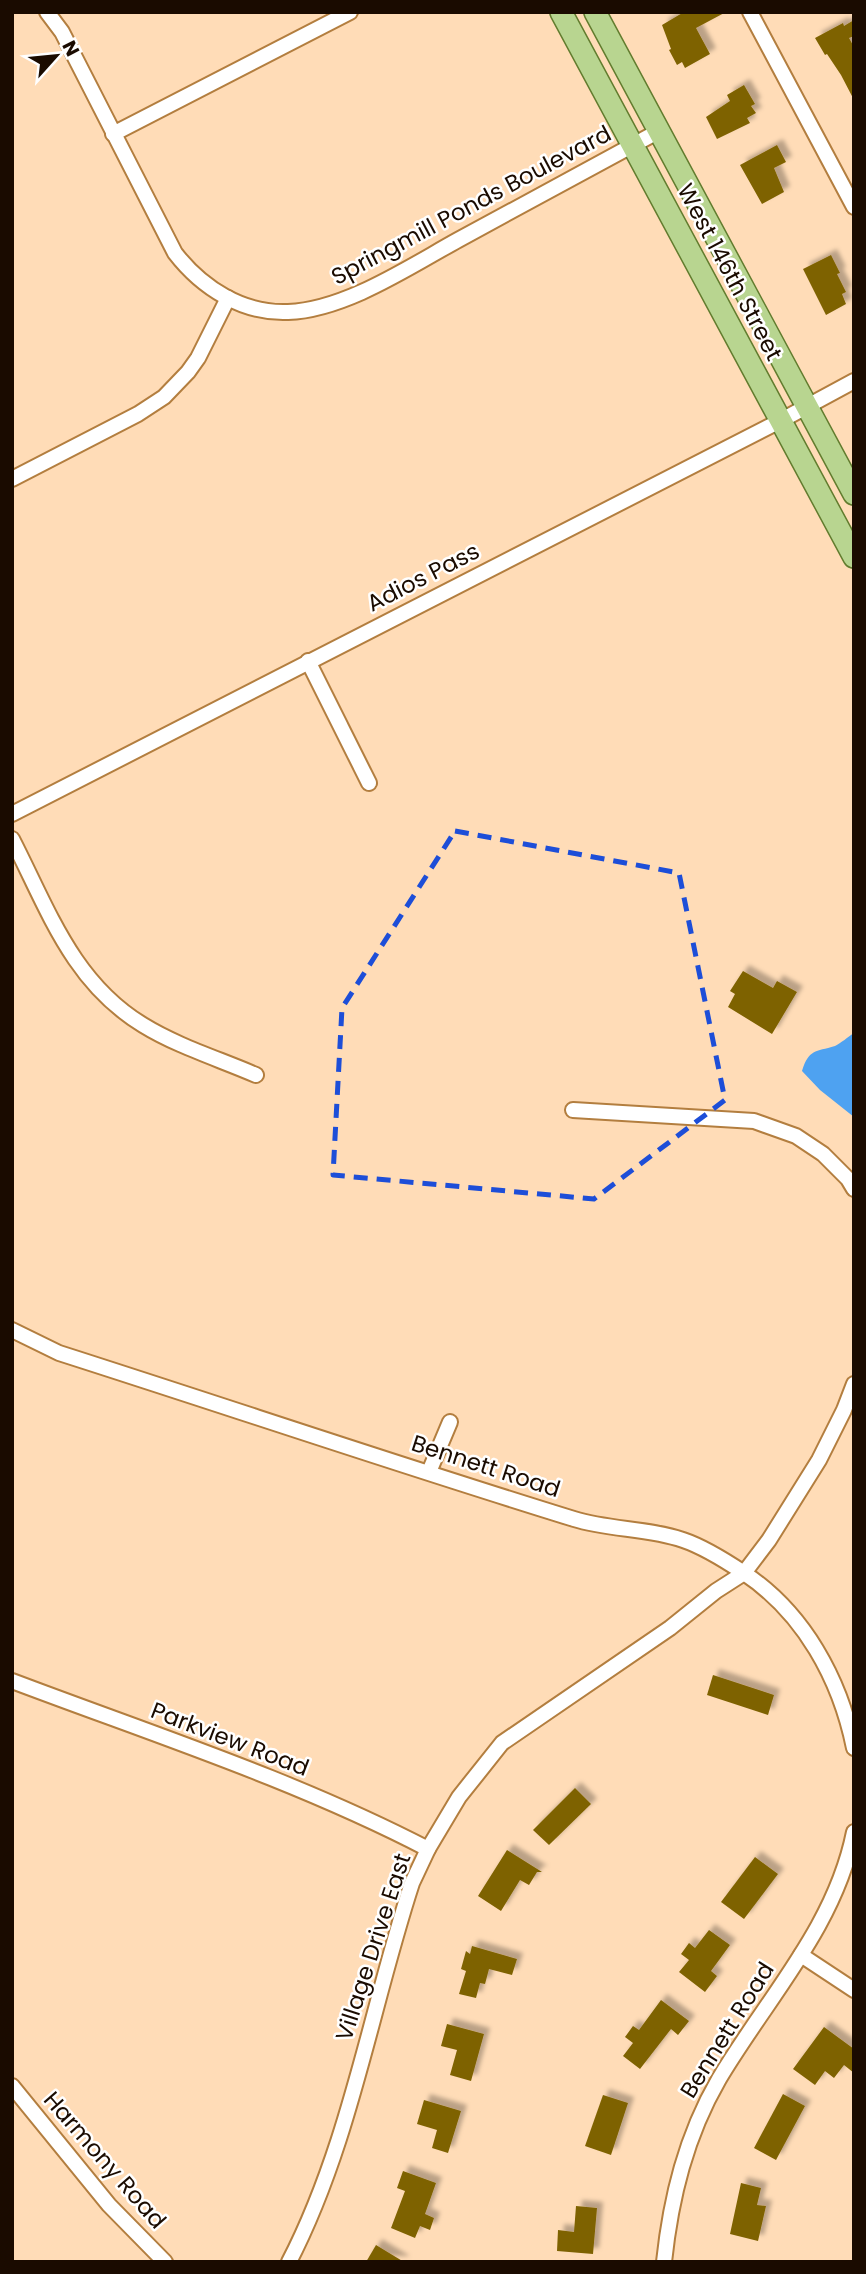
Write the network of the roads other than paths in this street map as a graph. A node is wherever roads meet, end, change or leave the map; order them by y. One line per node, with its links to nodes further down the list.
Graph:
1 (47, 12): 7 (street, Springmill Ponds Boulevard)
2 (350, 12): 7 (street)
3 (561, 12): 8 (main road, West 146th Street)
4 (595, 12): 6 (main road, West 146th Street)
5 (750, 12): 9 (street)
6 (659, 131): 8 (street, Springmill Ponds Boulevard); 12 (main road, West 146th Street)
7 (113, 134): 10 (street, Springmill Ponds Boulevard)
8 (632, 146): 10 (street, Springmill Ponds Boulevard); 13 (main road, West 146th Street)
9 (854, 207)
10 (228, 298): 14 (street)
11 (854, 381): 12 (street, Adios Pass)
12 (806, 405): 13 (street, Adios Pass); 15 (main road, West 146th Street)
13 (780, 421): 16 (main road, West 146th Street); 17 (street, Adios Pass)
14 (12, 479)
15 (854, 494)
16 (854, 556)
17 (308, 661): 18 (street); 19 (street, Adios Pass)
18 (369, 783)
19 (12, 814)
20 (12, 839): 21 (street)
21 (257, 1074)
22 (573, 1110): 23 (street)
23 (854, 1189)
24 (12, 1330): 27 (street, Bennett Road)
25 (854, 1384): 28 (street, Village Drive East)
26 (450, 1422): 27 (street)
27 (429, 1472): 28 (street, Bennett Road)
28 (744, 1573): 30 (street, Bennett Road); 32 (street, Village Drive East)
29 (12, 1681): 32 (street, Parkview Road)
30 (854, 1748)
31 (854, 1832): 33 (street, Bennett Road)
32 (428, 1849): 37 (street, Village Drive East)
33 (802, 1955): 34 (street); 38 (street, Bennett Road)
34 (854, 1990)
35 (12, 2086): 36 (street, Harmony Road)
36 (165, 2262)
37 (289, 2262)
38 (664, 2262)

